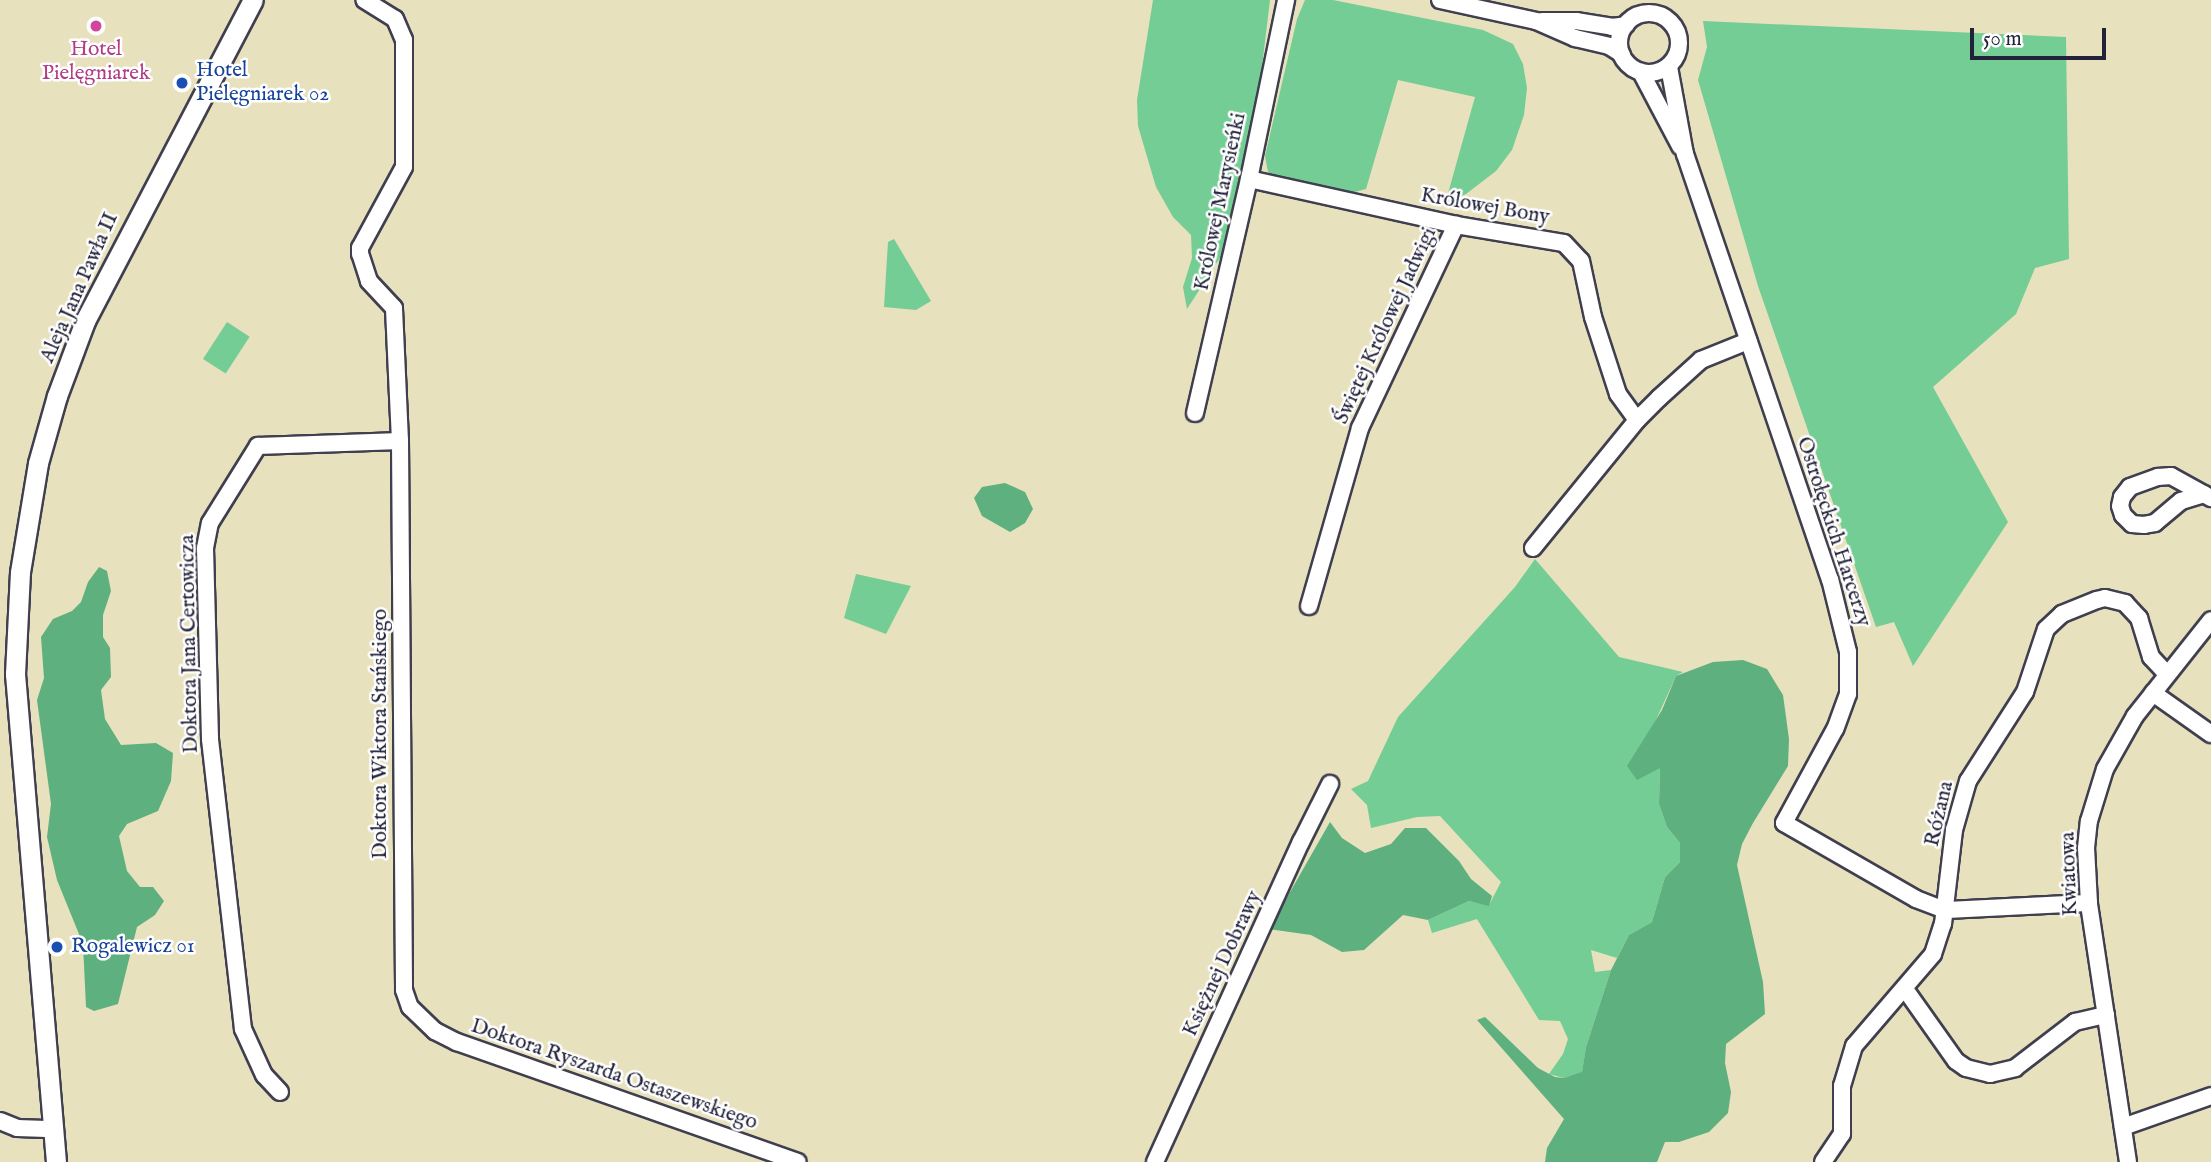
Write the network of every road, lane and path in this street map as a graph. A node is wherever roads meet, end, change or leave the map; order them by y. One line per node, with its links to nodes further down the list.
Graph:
1 (253, 0): 36 (street, Aleja Jana Pawła II)
2 (364, 0): 18 (street)
3 (1286, 0): 13 (street, Królowej Marysieńki)
4 (1440, 0): 8 (street)
5 (1658, 0): 7 (street)
6 (1633, 14): 7 (street); 8 (street); 9 (street)
7 (1664, 17): 10 (street)
8 (1536, 21): 9 (street)
9 (1622, 54): 11 (street)
10 (1669, 66): 11 (street); 12 (street, Ostrołęckich Harcerzy)
11 (1641, 72): 12 (street, Ostrołęckich Harcerzy)
12 (1685, 154): 15 (street, Ostrołęckich Harcerzy)
13 (1249, 179): 14 (street, Królowej Bony); 16 (street, Królowej Marysieńki)
14 (1456, 225): 17 (street, Królowej Bony); 21 (street, Świętej Królowej Jadwigi)
15 (1748, 341): 17 (street); 28 (street, Ostrołęckich Harcerzy)
16 (1195, 413)
17 (1637, 420): 20 (street)
18 (400, 442): 31 (street, Doktora Wiktora Stańskiego); 32 (street, Doktora Jana Certowicza)
19 (2207, 496): 19 (street)
20 (1532, 548)
21 (1309, 606)
22 (2211, 620): 23 (street, Kwiatowa)
23 (2167, 674): 24 (street, Kwiatowa); 28 (street, Różana)
24 (2152, 693): 25 (street); 27 (street, Kwiatowa)
25 (2211, 734)
26 (1331, 784): 39 (street, Księżnej Dobrawy)
27 (2089, 903): 28 (street); 30 (street, Kwiatowa)
28 (1945, 910): 29 (street, Różana)
29 (1905, 989): 30 (street); 40 (street, Różana)
30 (2106, 1015): 35 (street, Kwiatowa)
31 (421, 1021): 38 (street, Doktora Ryszarda Ostaszewskiego)
32 (279, 1092)
33 (2211, 1096): 35 (street)
34 (0, 1121): 36 (street)
35 (2123, 1127): 41 (street, Kwiatowa)
36 (54, 1129): 37 (street, Aleja Jana Pawła II)
37 (56, 1162)
38 (798, 1162)
39 (1155, 1162)
40 (1823, 1162)
41 (2128, 1162)

